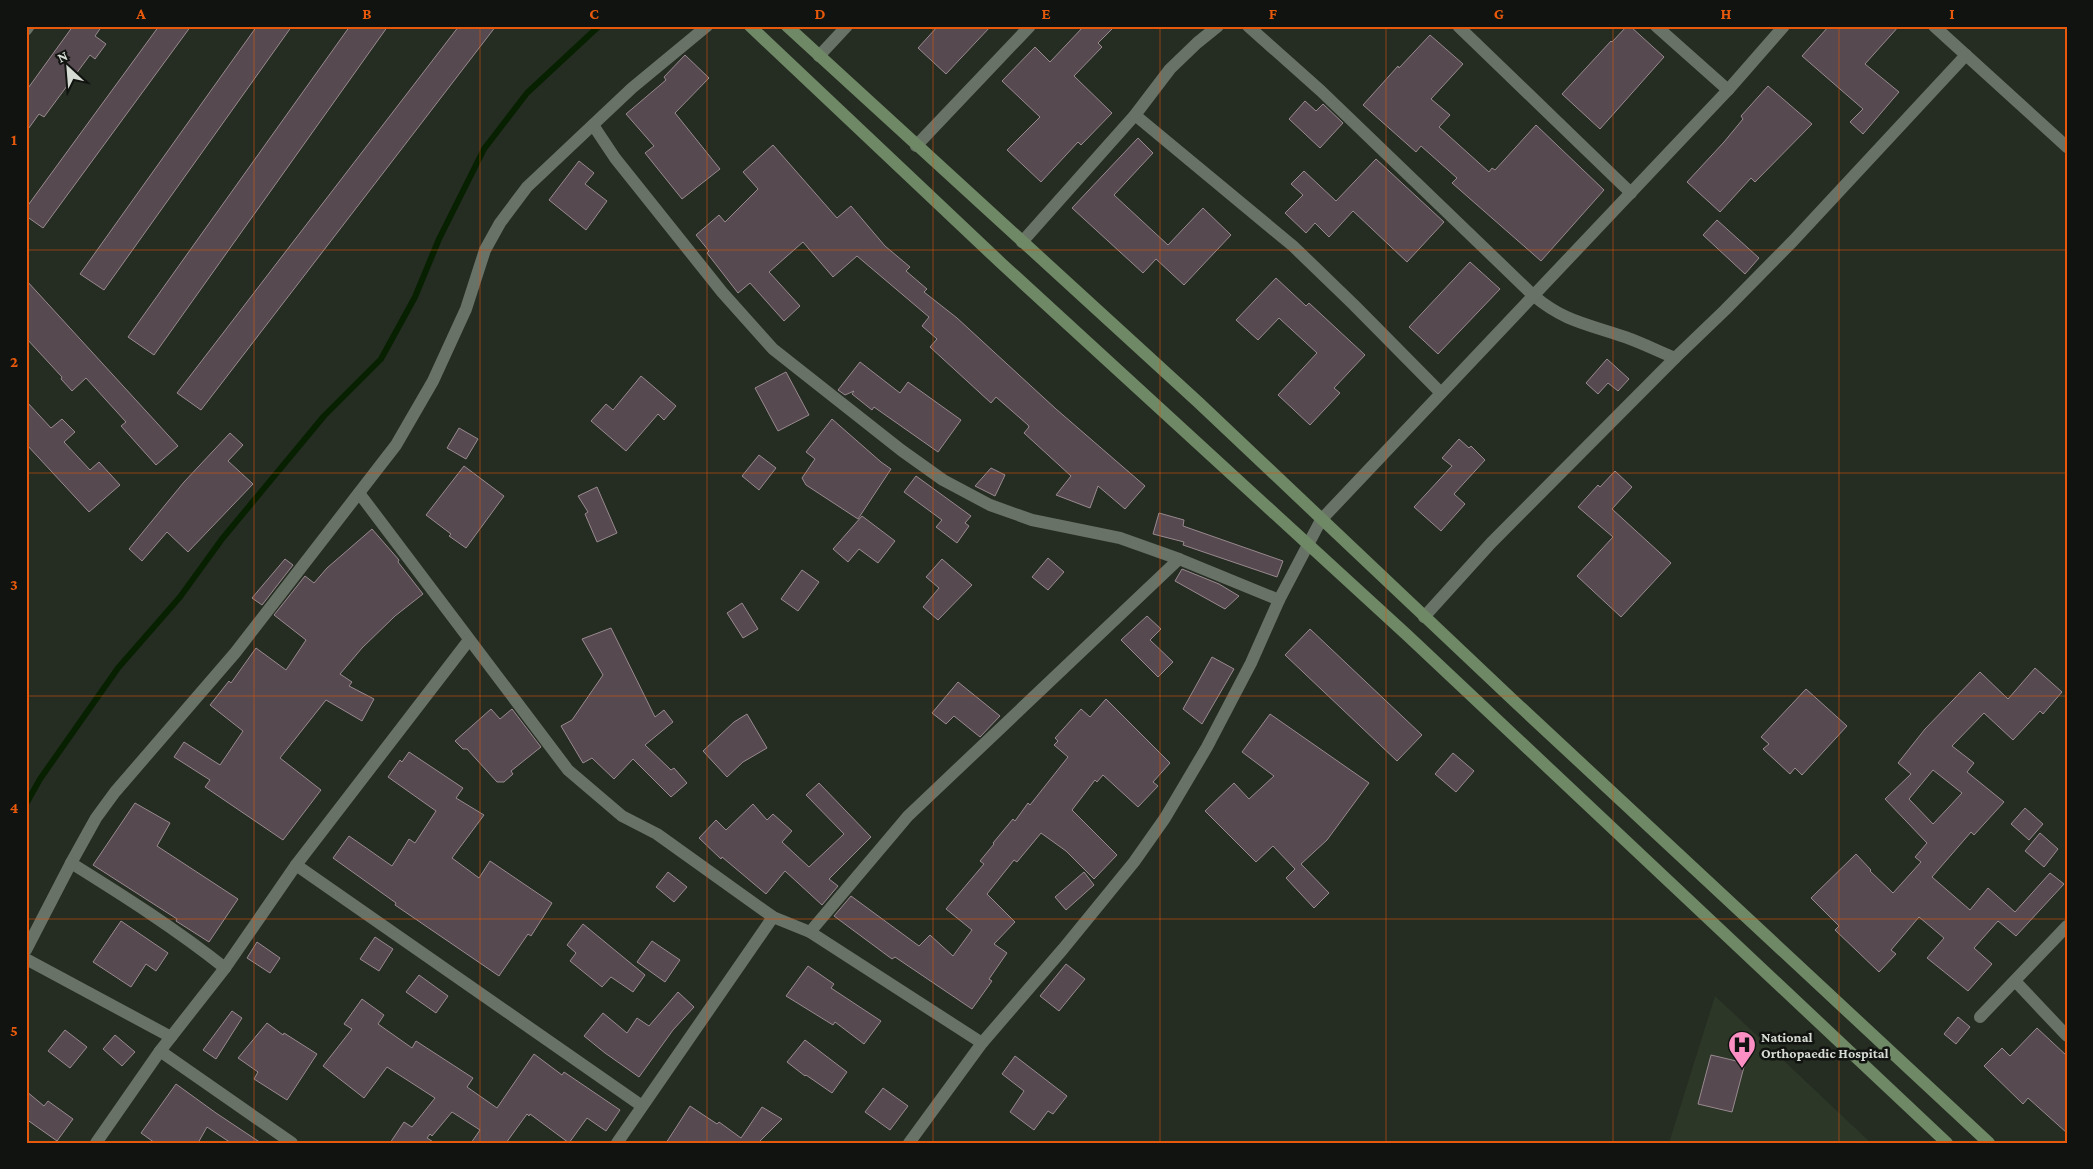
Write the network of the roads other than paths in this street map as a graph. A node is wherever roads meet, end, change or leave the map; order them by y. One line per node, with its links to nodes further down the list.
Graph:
1 (29, 26): 13 (street)
2 (707, 26): 18 (street)
3 (750, 26): 28 (main road)
4 (787, 26): 15 (main road)
5 (847, 26): 15 (street)
6 (1030, 26): 19 (street)
7 (1218, 26): 17 (street)
8 (1248, 26): 23 (street)
9 (1458, 26): 21 (street)
10 (1656, 26): 16 (street)
11 (1784, 26): 16 (street)
12 (1934, 26): 14 (street)
13 (26, 30)
14 (1966, 55): 20 (street); 24 (street)
15 (818, 56): 19 (main road)
16 (1728, 90): 21 (street)
17 (1135, 115): 22 (street); 25 (street)
18 (593, 125): 26 (street); 29 (street)
19 (916, 146): 22 (main road)
20 (2067, 147)
21 (1631, 193): 23 (street)
22 (1022, 242): 27 (main road)
23 (1534, 296): 24 (street); 25 (street)
24 (1675, 358): 31 (street)
25 (1441, 393): 27 (street)
26 (359, 493): 32 (street); 33 (street)
27 (1321, 520): 28 (street); 31 (main road)
28 (1308, 545): 30 (street); 52 (main road)
29 (1180, 559): 30 (street); 37 (street)
30 (1279, 600): 45 (street)
31 (1424, 617): 53 (main road)
32 (469, 640): 34 (street); 35 (street)
33 (71, 863): 38 (street); 40 (street)
34 (296, 866): 40 (street); 47 (street)
35 (773, 917): 37 (street); 47 (street)
36 (2067, 926): 41 (street)
37 (810, 932): 45 (street)
38 (26, 950)
39 (26, 958): 44 (street)
40 (224, 968): 44 (street)
41 (2015, 981): 42 (street); 43 (street)
42 (1980, 1017)
43 (2067, 1036)
44 (171, 1037): 46 (street)
45 (982, 1043): 51 (street)
46 (160, 1051): 48 (street); 49 (street)
47 (642, 1106): 50 (street)
48 (96, 1143)
49 (292, 1143)
50 (616, 1143)
51 (909, 1143)
52 (1947, 1143)
53 (1988, 1143)

